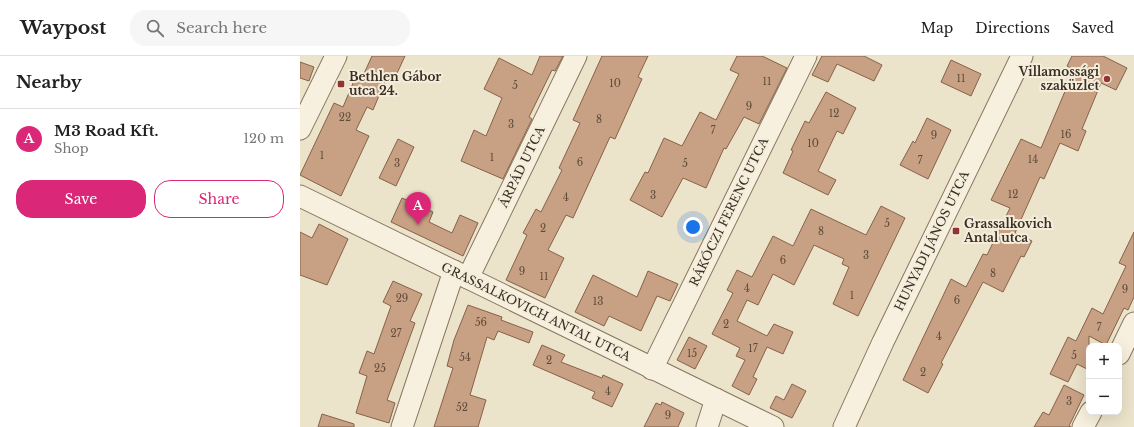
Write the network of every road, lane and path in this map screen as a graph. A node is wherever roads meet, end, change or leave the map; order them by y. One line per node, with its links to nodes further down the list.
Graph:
1 (336, 56): 5 (street)
2 (576, 56): 7 (street, ÁRPÁD UTCA)
3 (806, 56): 10 (street, RÁKÓCZI FERENC UTCA)
4 (1022, 56): 16 (street, HUNYADI JÁNOS UTCA)
5 (300, 129)
6 (300, 196): 7 (street, GRASSALKOVICH ANTAL UTCA)
7 (461, 275): 10 (street, GRASSALKOVICH ANTAL UTCA); 13 (street, ÁRPÁD UTCA)
8 (1134, 323): 9 (street)
9 (1122, 348)
10 (652, 369): 11 (street, GRASSALKOVICH ANTAL UTCA)
11 (716, 400): 14 (street); 15 (street, GRASSALKOVICH ANTAL UTCA)
12 (1090, 415): 17 (street)
13 (402, 427)
14 (707, 427)
15 (773, 427)
16 (844, 427)
17 (1084, 427)

